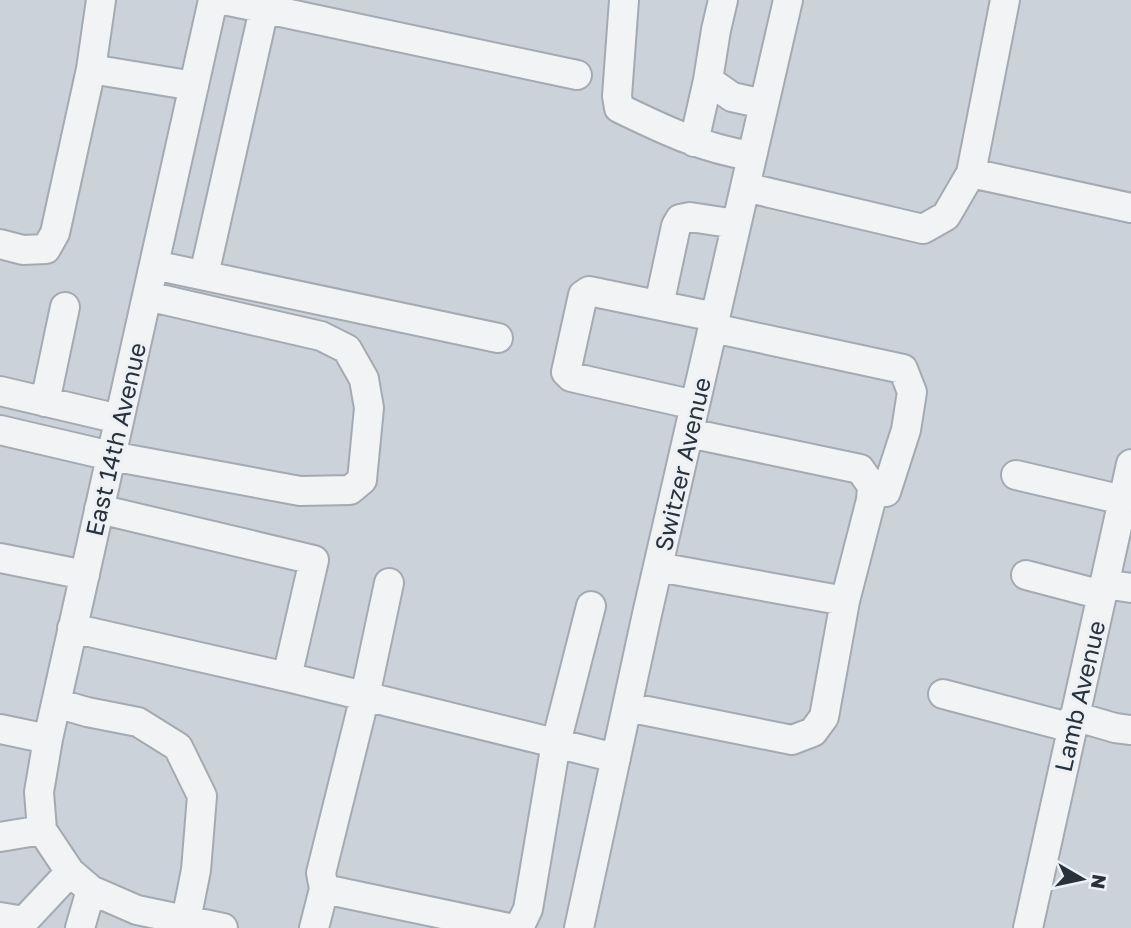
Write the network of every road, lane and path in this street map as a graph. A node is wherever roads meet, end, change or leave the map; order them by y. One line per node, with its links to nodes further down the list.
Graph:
1 (101, 0): 9 (street)
2 (213, 0): 12 (street, East 14th Avenue)
3 (224, 0): 8 (street)
4 (624, 0): 14 (street)
5 (723, 0): 11 (street)
6 (788, 0): 13 (street, Switzer Avenue)
7 (1005, 0): 16 (street)
8 (264, 9): 10 (street); 22 (street)
9 (91, 69): 12 (street); 20 (street)
10 (576, 75)
11 (708, 80): 13 (street); 14 (street)
12 (194, 86): 21 (street, East 14th Avenue)
13 (764, 104): 15 (street, Switzer Avenue)
14 (694, 142): 15 (street)
15 (752, 156): 17 (street, Switzer Avenue)
16 (971, 173): 17 (street); 18 (street)
17 (745, 187): 19 (street, Switzer Avenue)
18 (1131, 208)
19 (736, 224): 24 (street); 26 (street, Switzer Avenue)
20 (0, 244)
21 (154, 265): 22 (street); 23 (street, East 14th Avenue)
22 (204, 275): 27 (street)
23 (147, 296): 31 (street, East 14th Avenue); 34 (street)
24 (659, 305): 26 (street); 30 (street)
25 (65, 307): 29 (street)
26 (714, 322): 30 (street, Switzer Avenue); 37 (street)
27 (498, 338)
28 (0, 391): 29 (street)
29 (45, 401): 31 (street)
30 (695, 405): 33 (street, Switzer Avenue)
31 (119, 419): 34 (street, East 14th Avenue)
32 (0, 430): 34 (street)
33 (689, 433): 37 (street); 41 (street, Switzer Avenue)
34 (111, 456): 39 (street, East 14th Avenue)
35 (1131, 464): 38 (street, Lamb Avenue)
36 (1016, 475): 38 (street)
37 (872, 493): 46 (street)
38 (1123, 500): 45 (street, Lamb Avenue)
39 (99, 509): 42 (street, East 14th Avenue); 49 (street)
40 (0, 558): 42 (street)
41 (658, 566): 46 (street); 53 (street, Switzer Avenue)
42 (85, 575): 48 (street, East 14th Avenue)
43 (1026, 575): 45 (street)
44 (389, 583): 51 (street)
45 (1112, 589): 54 (street, Lamb Avenue)
46 (845, 601): 53 (street)
47 (591, 606): 58 (street)
48 (72, 628): 49 (street); 52 (street, East 14th Avenue)
49 (287, 677): 51 (street)
50 (943, 694): 54 (street)
51 (365, 696): 58 (street); 63 (street)
52 (56, 703): 57 (street, East 14th Avenue); 66 (street)
53 (627, 707): 59 (street, Switzer Avenue)
54 (1073, 722): 56 (street); 72 (street, Lamb Avenue)
55 (0, 729): 57 (street)
56 (1131, 730)
57 (48, 739): 60 (street, East 14th Avenue)
58 (556, 743): 59 (street); 70 (street)
59 (616, 758): 71 (street, Switzer Avenue)
60 (42, 830): 61 (street); 62 (street, East 14th Avenue)
61 (0, 837)
62 (70, 872): 64 (street, East 14th Avenue); 65 (street)
63 (324, 889): 68 (street); 69 (street)
64 (91, 890): 66 (street, East 14th Avenue); 67 (street)
65 (0, 917)
66 (207, 925)
67 (80, 928)
68 (314, 928)
69 (509, 928)
70 (519, 928)
71 (579, 928)
72 (1028, 928)

